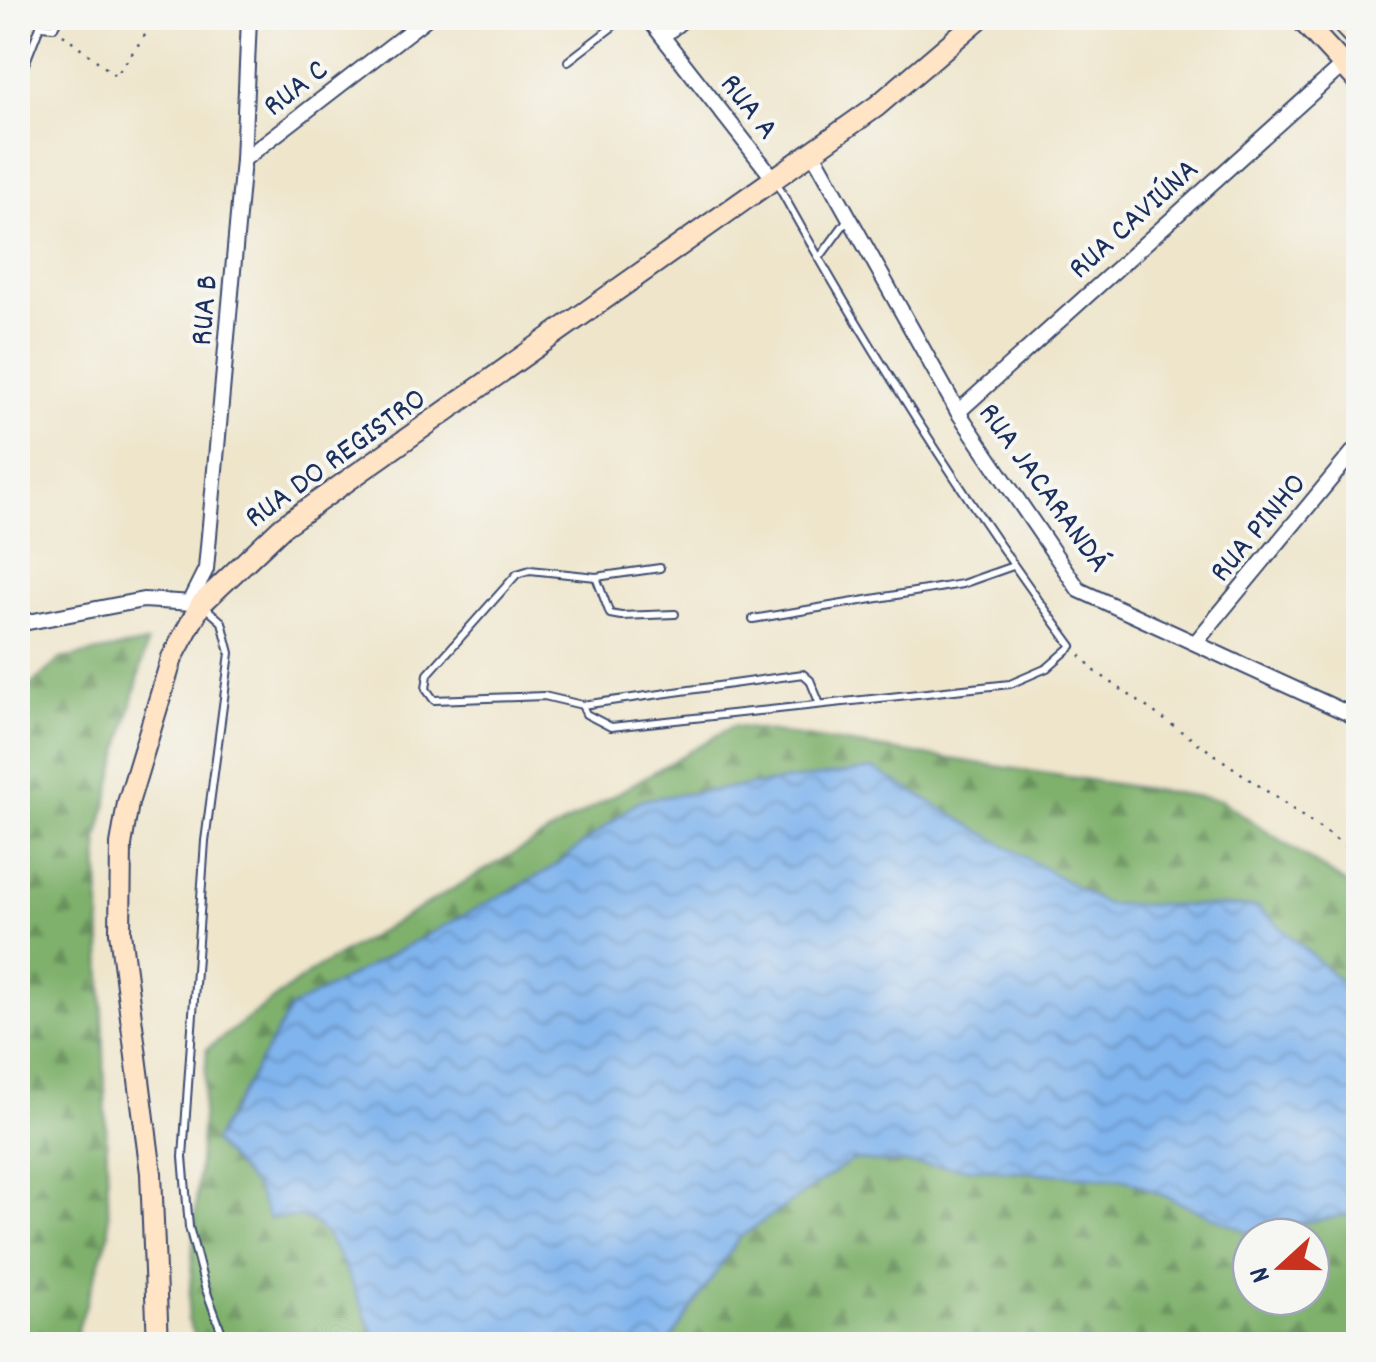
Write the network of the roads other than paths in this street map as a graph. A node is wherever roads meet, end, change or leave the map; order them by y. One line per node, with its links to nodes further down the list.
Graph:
1 (60, 18): 10 (lane)
2 (249, 18): 18 (street, RUA B)
3 (427, 18): 18 (street, RUA C)
4 (624, 18): 13 (lane)
5 (648, 18): 11 (street, RUA A)
6 (684, 18): 11 (street)
7 (980, 18): 17 (main road, RUA DO REGISTRO)
8 (1300, 18): 14 (main road)
9 (1338, 18): 12 (main road)
10 (40, 22): 16 (lane)
11 (662, 36): 19 (street, RUA A)
12 (1358, 40)
13 (568, 61)
14 (1343, 64): 15 (main road); 22 (street, RUA CAVIÚNA)
15 (1358, 81)
16 (18, 82)
17 (812, 151): 19 (main road, RUA DO REGISTRO); 20 (street, RUA JACARANDÁ)
18 (243, 160): 28 (street, RUA B)
19 (774, 179): 21 (lane); 28 (main road, RUA DO REGISTRO)
20 (849, 217): 21 (lane); 22 (street, RUA JACARANDÁ)
21 (819, 258): 24 (lane)
22 (958, 412): 32 (street, RUA JACARANDÁ)
23 (1358, 446): 32 (street, RUA PINHO)
24 (1013, 566): 30 (lane); 33 (lane)
25 (660, 568): 26 (lane)
26 (596, 577): 29 (lane); 34 (lane)
27 (18, 585): 31 (lane)
28 (195, 603): 31 (street); 36 (main road, RUA DO REGISTRO); 37 (lane)
29 (676, 614)
30 (753, 619)
31 (20, 624)
32 (1196, 642): 35 (street, RUA JACARANDÁ)
33 (818, 702): 34 (lane); 34 (lane)
34 (582, 706)
35 (1358, 718)
36 (158, 1344)
37 (226, 1344)

